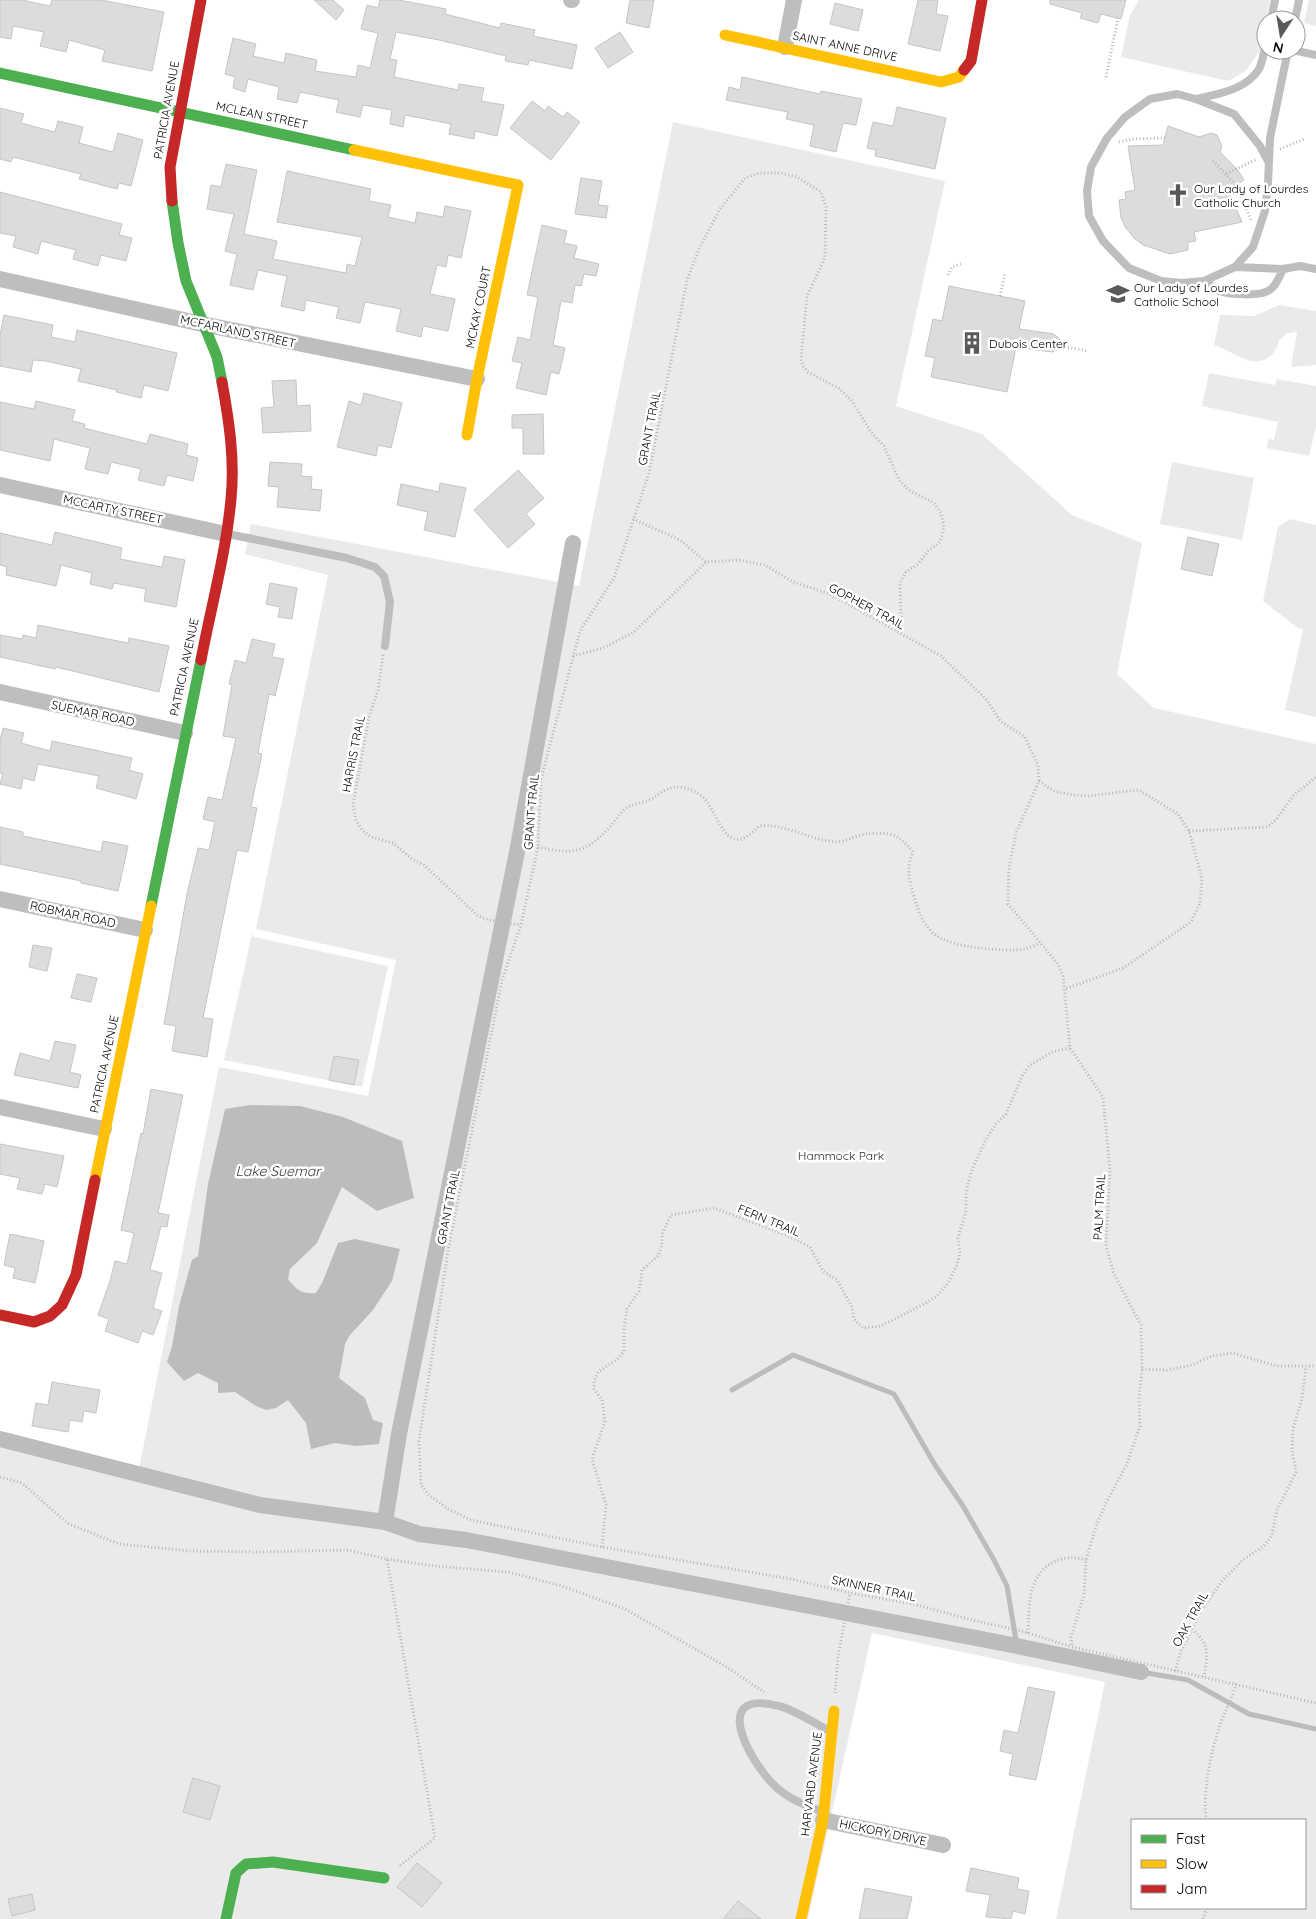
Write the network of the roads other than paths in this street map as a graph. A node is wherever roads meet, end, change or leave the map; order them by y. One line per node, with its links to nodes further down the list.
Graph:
1 (201, 0): 10 (street, PATRICIA AVENUE)
2 (794, 0): 5 (street)
3 (982, 0): 5 (street, SAINT ANNE DRIVE)
4 (725, 35): 5 (street, SAINT ANNE DRIVE)
5 (785, 47)
6 (1261, 60): 9 (lane)
7 (1286, 60): 11 (lane)
8 (0, 73): 10 (street, MCLEAN STREET)
9 (1196, 99): 11 (lane); 17 (lane)
10 (179, 112): 12 (street, MCLEAN STREET); 18 (street, PATRICIA AVENUE)
11 (1268, 161): 13 (lane)
12 (518, 185): 19 (street, MCKAY COURT)
13 (1235, 267): 14 (lane); 17 (lane)
14 (1283, 268): 15 (lane); 17 (lane)
15 (1316, 269)
16 (0, 279): 18 (street, MCFARLAND STREET)
17 (1204, 281)
18 (202, 324): 19 (street, MCFARLAND STREET); 22 (street, PATRICIA AVENUE)
19 (477, 379): 20 (street, MCKAY COURT)
20 (467, 435)
21 (0, 485): 22 (street, MCCARTY STREET)
22 (226, 534): 23 (lane); 25 (street, PATRICIA AVENUE)
23 (385, 646)
24 (0, 692): 25 (street, SUEMAR ROAD)
25 (185, 733): 27 (street, PATRICIA AVENUE)
26 (0, 898): 27 (street, ROBMAR ROAD)
27 (145, 930): 29 (street, PATRICIA AVENUE)
28 (0, 1107): 29 (street)
29 (104, 1129): 30 (street, PATRICIA AVENUE)
30 (0, 1315)
31 (834, 1711): 32 (street, HARVARD AVENUE)
32 (832, 1732): 33 (street, HARVARD AVENUE); 33 (lane)
33 (823, 1816): 34 (street, HICKORY DRIVE); 37 (street, HARVARD AVENUE)
34 (943, 1845)
35 (384, 1878): 36 (street)
36 (226, 1919)
37 (801, 1919)

